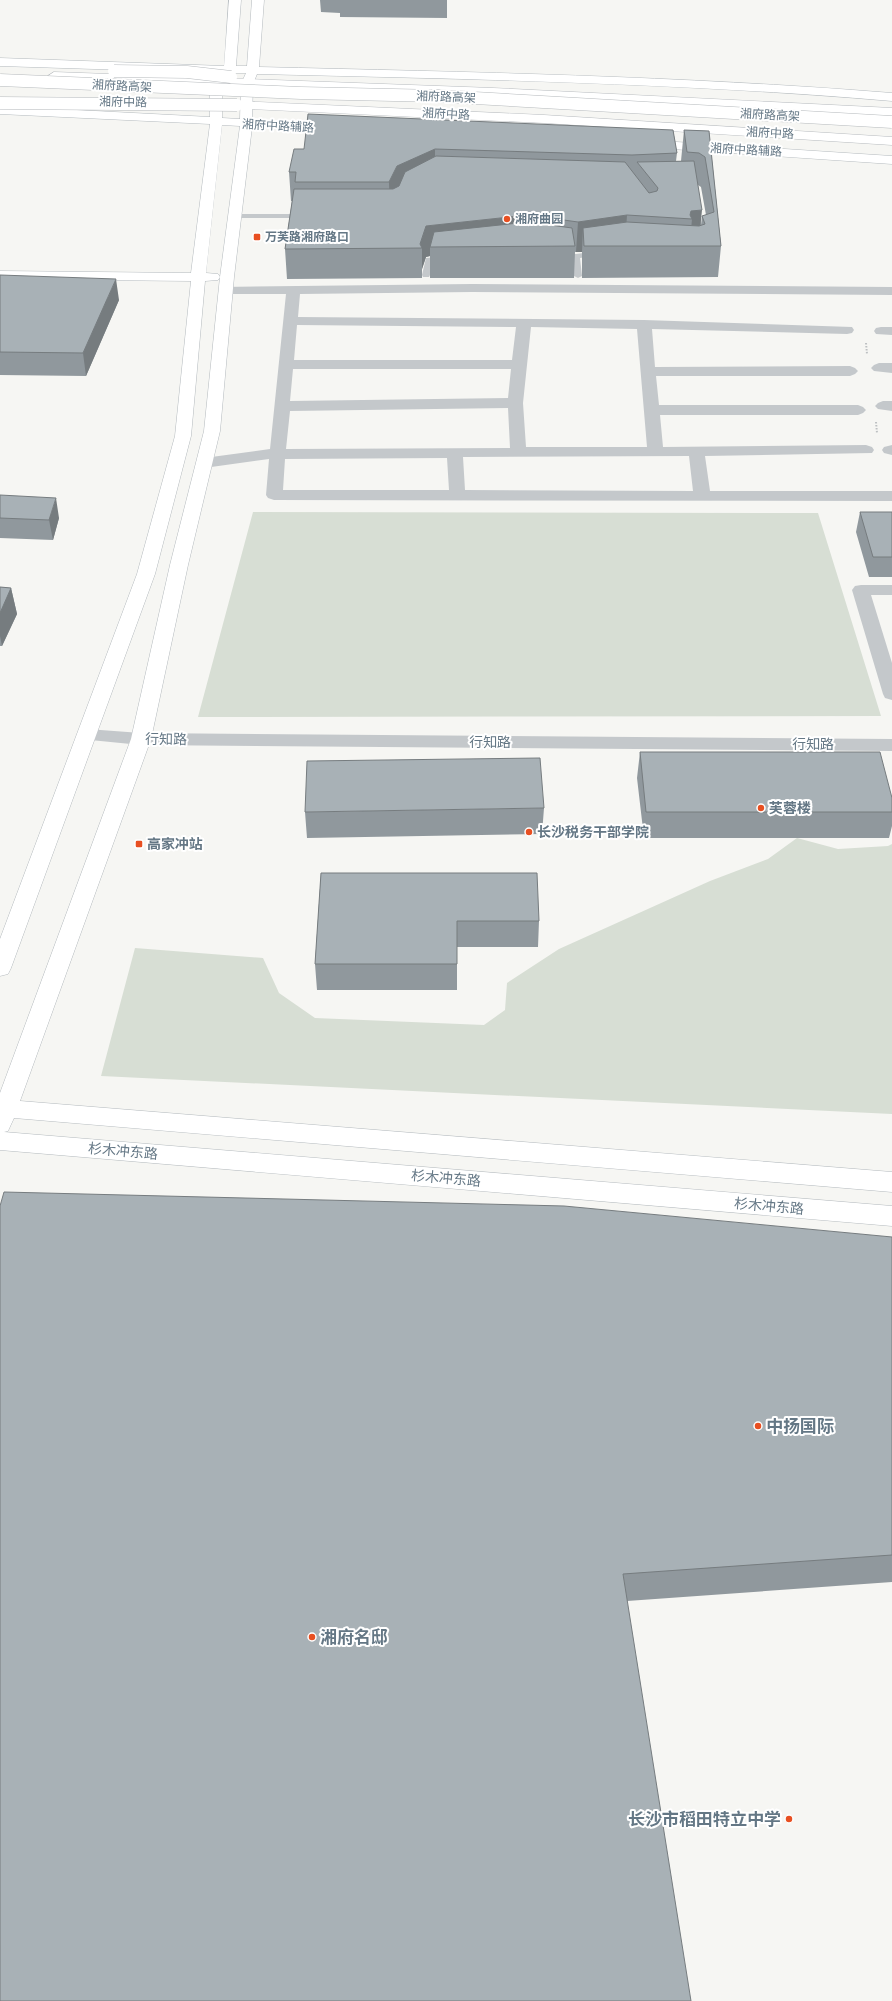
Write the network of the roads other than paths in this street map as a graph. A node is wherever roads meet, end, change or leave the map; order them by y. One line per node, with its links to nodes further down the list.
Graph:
1 (235, 0): 5 (main road)
2 (258, 0): 7 (main road)
3 (0, 62): 5 (main road)
4 (0, 68): 11 (main road, bridge)
5 (230, 69): 7 (main road); 9 (main road)
6 (0, 74): 9 (main road, 湘府中路)
7 (250, 77): 9 (main road, 湘府中路); 12 (main road); 15 (main road); 18 (main road, 湘府中路)
8 (0, 80): 11 (main road, 湘府路高架, bridge)
9 (216, 83): 14 (main road)
10 (0, 89): 16 (main road, 湘府路高架)
11 (440, 96): 20 (main road, 湘府路高架, bridge)
12 (892, 97)
13 (0, 101): 14 (main road, 湘府中路); 16 (main road, bridge)
14 (217, 104): 15 (main road, 湘府中路); 19 (main road)
15 (246, 105): 21 (main road); 24 (main road, 湘府中路)
16 (410, 105): 23 (main road, 湘府路高架)
17 (0, 110): 19 (main road, 湘府中路辅路)
18 (892, 112)
19 (216, 122): 21 (main road, 湘府中路辅路); 35 (main road)
20 (892, 122)
21 (246, 124): 22 (main road, 湘府中路辅路); 27 (main road)
22 (346, 130)
23 (892, 132)
24 (892, 141)
25 (633, 144): 26 (main road, 湘府中路辅路)
26 (892, 160)
27 (235, 216): 28 (lane); 36 (main road)
28 (314, 216)
29 (611, 251): 31 (lane)
30 (548, 252): 31 (lane)
31 (576, 256): 39 (lane)
32 (453, 257): 34 (lane)
33 (0, 275): 35 (main road)
34 (426, 275)
35 (198, 277): 36 (main road); 64 (main road)
36 (227, 284): 37 (street); 58 (main road)
37 (293, 290): 39 (street); 40 (street)
38 (892, 291): 39 (street)
39 (578, 300): 41 (street); 42 (street)
40 (290, 321): 41 (street); 44 (street)
41 (524, 323): 45 (street)
42 (644, 324): 43 (street); 47 (street)
43 (847, 330)
44 (287, 364): 45 (street); 49 (street)
45 (519, 365): 48 (street)
46 (850, 371): 47 (street)
47 (649, 372): 50 (street)
48 (515, 403): 49 (street); 55 (street)
49 (283, 406): 57 (street)
50 (652, 410): 51 (street); 53 (street)
51 (858, 410)
52 (866, 450): 54 (street)
53 (655, 451): 54 (street); 55 (street)
54 (696, 451): 60 (street)
55 (518, 452): 56 (street)
56 (455, 453): 57 (street); 59 (street)
57 (279, 454): 58 (street); 59 (street)
58 (204, 463): 65 (main road)
59 (457, 496): 60 (street)
60 (702, 496): 61 (street)
61 (892, 496)
62 (892, 590): 63 (street)
63 (892, 694)
64 (87, 735): 65 (street, 行知路); 67 (main road)
65 (141, 739): 66 (street, 行知路); 68 (main road)
66 (892, 745)
67 (0, 968)
68 (2, 1113): 70 (main road)
69 (0, 1141): 71 (main road, 杉木冲东路)
70 (892, 1182)
71 (892, 1216)

